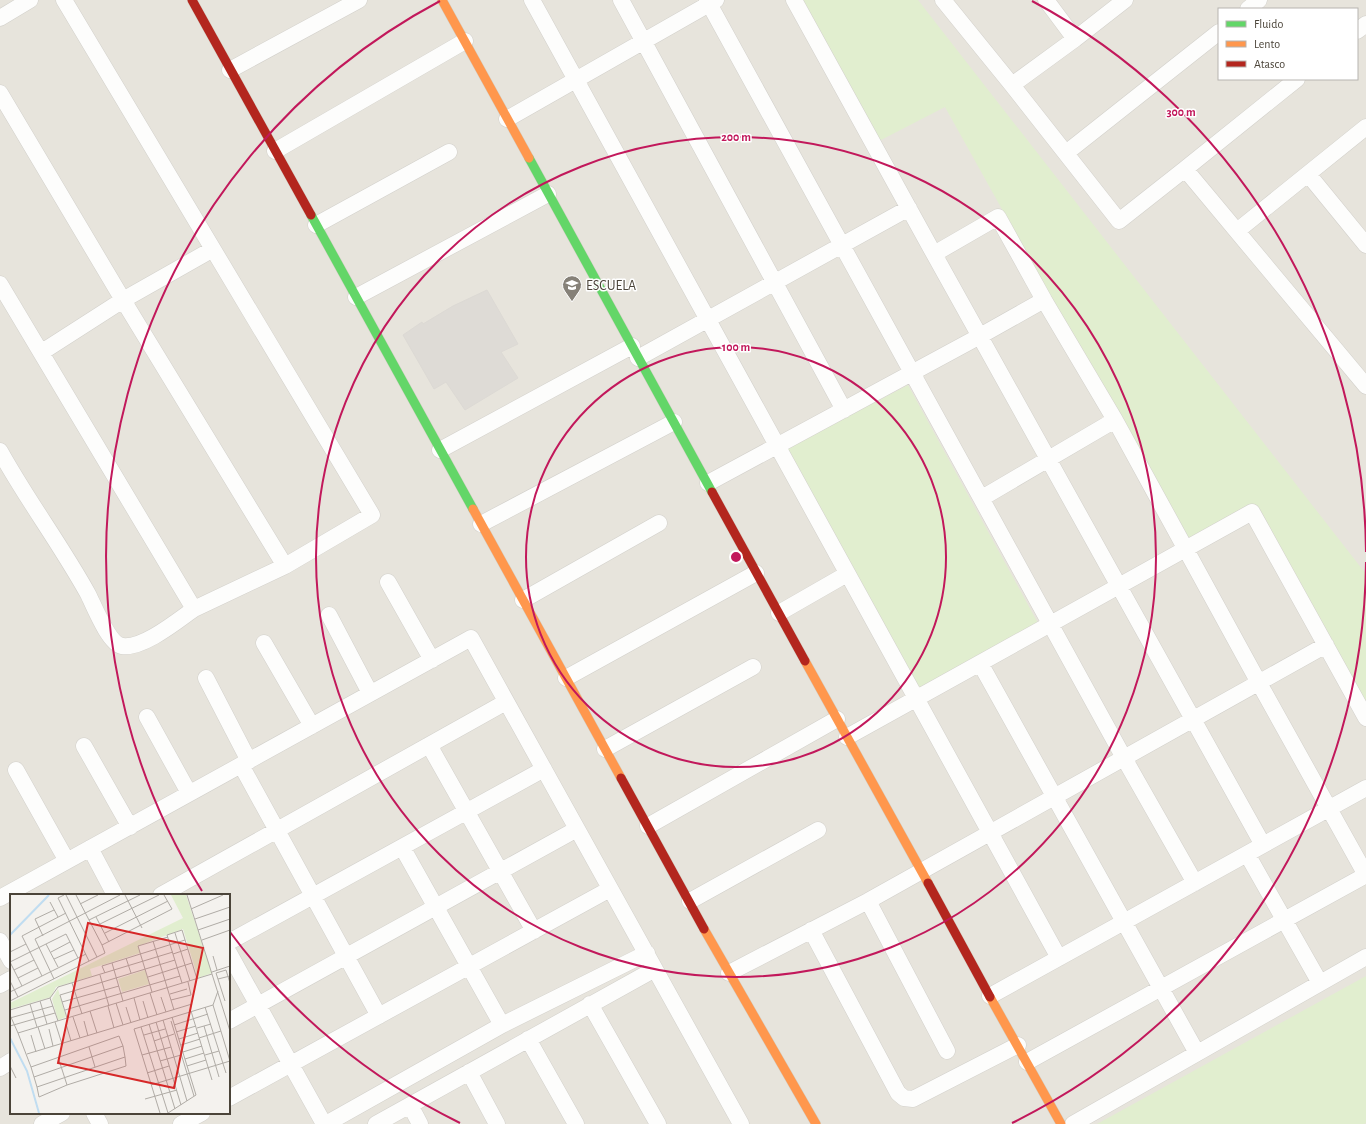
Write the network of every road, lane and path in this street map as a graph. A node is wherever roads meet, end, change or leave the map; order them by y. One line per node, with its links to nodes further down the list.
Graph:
1 (30, 0): 15 (street)
2 (64, 0): 40 (street)
3 (192, 0): 22 (street)
4 (359, 0): 22 (street)
5 (442, 0): 21 (street)
6 (532, 0): 23 (street)
7 (621, 0): 20 (street)
8 (794, 0): 35 (street)
9 (943, 0): 25 (street)
10 (1046, 0): 19 (street)
11 (1125, 0): 19 (street)
12 (1259, 0): 14 (street)
13 (711, 1): 20 (street); 38 (street)
14 (1249, 8)
15 (0, 18)
16 (1366, 24): 17 (street)
17 (1358, 30)
18 (1218, 33): 31 (street)
19 (1075, 39): 25 (street)
20 (643, 41): 23 (street); 42 (street)
21 (465, 42): 27 (street); 29 (street)
22 (230, 70): 29 (street)
23 (575, 79): 27 (street); 47 (street)
24 (1296, 80): 32 (street)
25 (1012, 85): 31 (street)
26 (0, 93): 45 (street)
27 (507, 119): 34 (street)
28 (1366, 127): 33 (street)
29 (275, 151): 36 (street)
30 (449, 152): 36 (street)
31 (1066, 153): 32 (street)
32 (1185, 169): 37 (street)
33 (1308, 174): 37 (street); 39 (street)
34 (548, 194): 44 (street); 50 (street)
35 (909, 208): 38 (street); 41 (street)
36 (316, 225): 44 (street)
37 (1237, 231): 52 (street)
38 (842, 245): 42 (street); 51 (street)
39 (1366, 245)
40 (213, 250): 45 (street); 65 (street)
41 (934, 254): 46 (street); 48 (street)
42 (775, 282): 47 (street); 53 (street)
43 (0, 284): 49 (street)
44 (356, 297): 57 (street)
45 (123, 300): 49 (street); 65 (street)
46 (1044, 300): 48 (street); 54 (street)
47 (707, 320): 50 (street); 56 (street)
48 (980, 336): 51 (street); 59 (street)
49 (42, 352): 71 (street)
50 (635, 352): 55 (street); 57 (street)
51 (913, 373): 53 (street); 61 (street)
52 (1366, 386)
53 (844, 410): 56 (street)
54 (1115, 420): 59 (street); 64 (street)
55 (674, 422): 60 (street); 63 (street)
56 (776, 446): 60 (street); 67 (street)
57 (440, 450): 63 (street)
58 (0, 451): 71 (street)
59 (1049, 459): 61 (street); 69 (street)
60 (708, 484): 66 (street)
61 (982, 498): 74 (street)
62 (659, 523): 70 (street)
63 (481, 524): 70 (street)
64 (1185, 549): 69 (street); 76 (street); 82 (street)
65 (285, 566): 71 (street)
66 (756, 573): 72 (street); 81 (street)
67 (847, 574): 72 (street); 84 (street)
68 (388, 582): 77 (street)
69 (1119, 586): 74 (street); 89 (street)
70 (523, 600): 81 (street)
71 (194, 609)
72 (779, 613): 88 (street)
73 (329, 615): 83 (street)
74 (1051, 624): 78 (street); 95 (street)
75 (264, 643): 90 (street)
76 (1326, 645): 82 (street); 87 (street)
77 (432, 660): 83 (street); 85 (street)
78 (980, 663): 84 (street); 101 (street)
79 (753, 667): 94 (street)
80 (206, 678): 96 (street)
81 (566, 678): 94 (street)
82 (1259, 683): 89 (street); 102 (street)
83 (370, 693): 90 (street)
84 (915, 699): 91 (street); 109 (street)
85 (506, 702): 92 (street); 97 (street)
86 (147, 717): 100 (street)
87 (1366, 718)
88 (837, 719): 91 (street); 104 (street)
89 (1192, 720): 95 (street); 110 (street)
90 (312, 726): 96 (street)
91 (847, 736): 116 (street)
92 (429, 745): 103 (street); 107 (street)
93 (84, 746): 105 (street)
94 (605, 749): 104 (street)
95 (1124, 758): 101 (street); 117 (street)
96 (245, 763): 100 (street); 107 (street)
97 (544, 769): 103 (street); 106 (street)
98 (16, 770): 114 (street)
99 (1366, 788): 102 (street)
100 (189, 793): 105 (street)
101 (1055, 797): 109 (street); 127 (street)
102 (1328, 809): 110 (street); 126 (street)
103 (467, 811): 111 (street); 115 (street)
104 (648, 826): 123 (street)
105 (130, 827): 112 (street)
106 (577, 829): 115 (street); 118 (street)
107 (276, 830): 121 (street); 122 (street)
108 (818, 830): 123 (street)
109 (991, 832): 116 (street); 136 (street)
110 (1263, 845): 113 (street)
111 (402, 847): 122 (street); 125 (street)
112 (90, 848): 114 (street); 120 (street)
113 (1247, 854): 117 (street); 126 (street)
114 (67, 861): 119 (street)
115 (501, 871): 125 (street); 128 (street)
116 (921, 871): 124 (street); 145 (street)
117 (1195, 883): 127 (street)
118 (610, 889): 128 (street); 132 (street)
119 (2, 891)
120 (114, 894)
121 (163, 894)
122 (313, 896): 131 (street); 134 (street)
123 (690, 901): 140 (street)
124 (868, 901): 129 (street); 153 (street)
125 (435, 908): 134 (street); 138 (street)
126 (1284, 920): 142 (street); 144 (street)
127 (1124, 922): 136 (street); 144 (street)
128 (534, 930): 138 (street)
129 (811, 930): 140 (street); 152 (street)
130 (0, 941): 137 (street)
131 (230, 941)
132 (646, 953): 139 (street); 150 (street)
133 (230, 955): 147 (street)
134 (346, 957): 147 (street); 148 (street)
135 (1366, 957): 142 (street)
136 (1059, 958): 145 (street)
137 (10, 959)
138 (468, 967): 148 (street); 150 (street)
139 (655, 969): 146 (street); 174 (street)
140 (729, 973): 175 (street)
141 (10, 980): 143 (street)
142 (1320, 983): 154 (street)
143 (0, 985)
144 (1161, 988): 154 (street); 156 (street)
145 (990, 996): 152 (street)
146 (590, 1004): 151 (street); 173 (street)
147 (258, 1005): 149 (street); 157 (street)
148 (379, 1016): 157 (street)
149 (230, 1020)
150 (502, 1025): 168 (street)
151 (528, 1039): 159 (street); 172 (street)
152 (1018, 1045): 156 (street)
153 (947, 1051)
154 (1197, 1053): 177 (street)
155 (10, 1062): 158 (street)
156 (1027, 1062): 176 (street)
157 (291, 1064): 160 (street); 168 (street)
158 (0, 1068)
159 (469, 1072): 161 (street); 171 (street)
160 (230, 1097)
161 (410, 1105): 169 (street); 170 (street)
162 (60, 1114): 165 (street)
163 (95, 1114): 166 (street)
164 (200, 1114): 167 (street)
165 (42, 1124)
166 (100, 1124)
167 (182, 1124)
168 (325, 1124)
169 (376, 1124)
170 (420, 1124)
171 (497, 1124)
172 (576, 1124)
173 (658, 1124)
174 (741, 1124)
175 (816, 1124)
176 (1061, 1124)
177 (1073, 1124)

